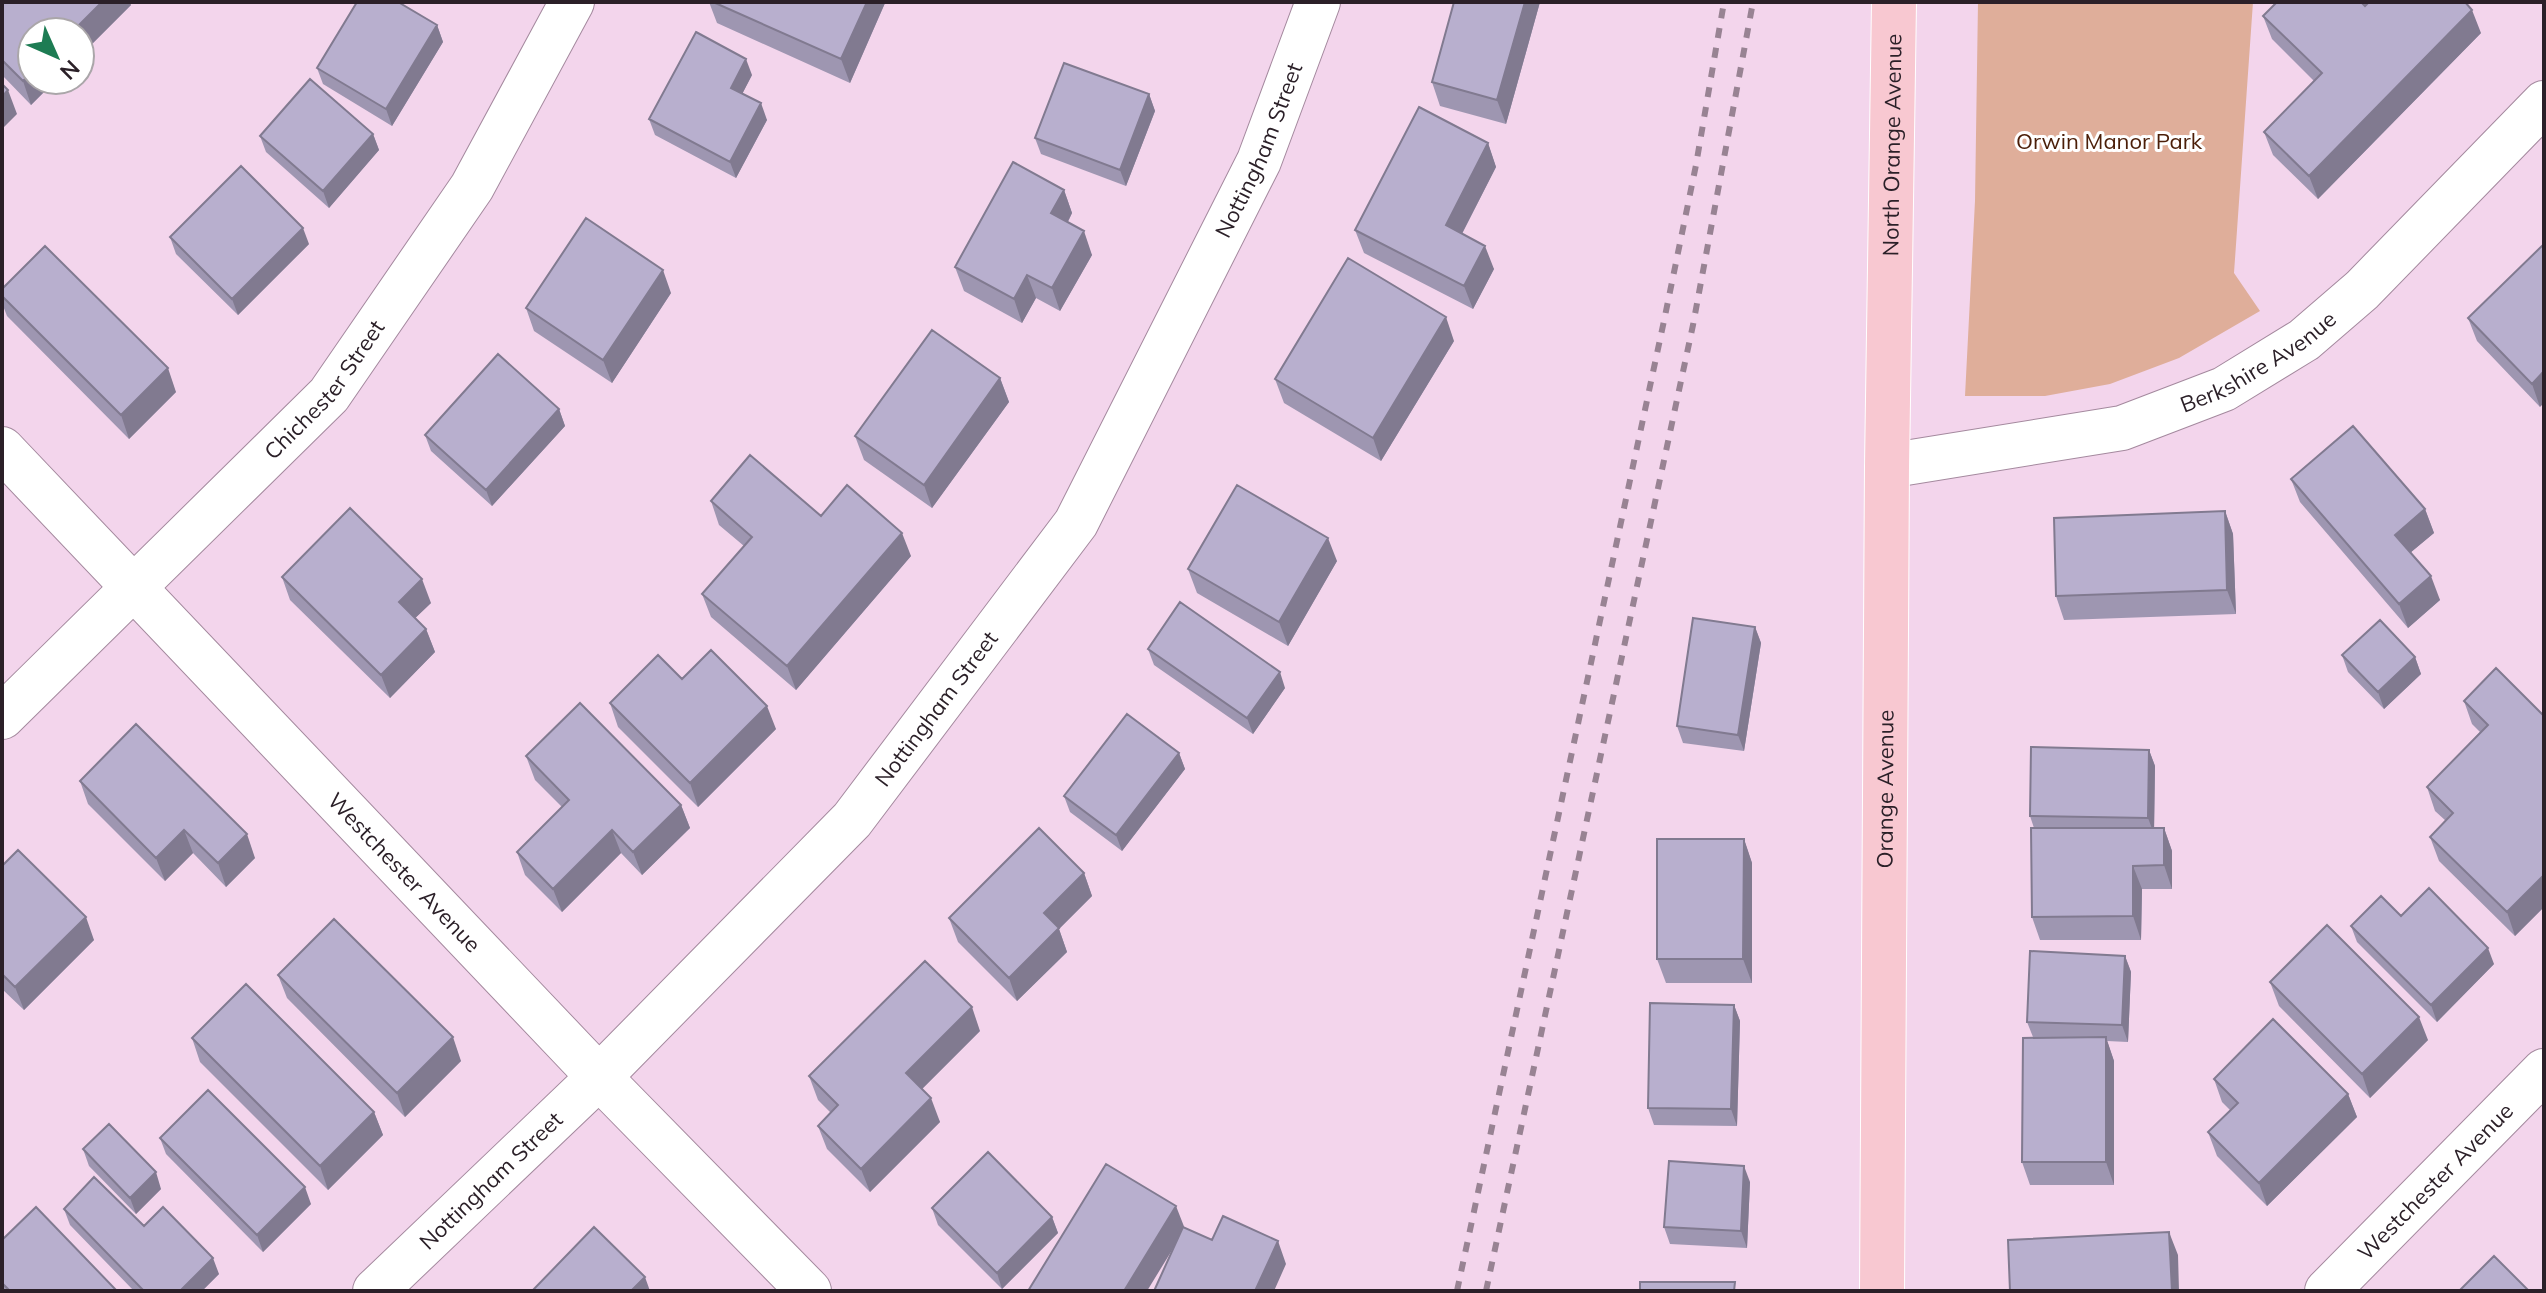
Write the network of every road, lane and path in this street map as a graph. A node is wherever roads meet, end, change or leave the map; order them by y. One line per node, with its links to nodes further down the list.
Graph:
1 (572, 2): 8 (street, Chichester Street)
2 (1318, 2): 11 (street, Nottingham Street)
3 (1894, 2): 5 (main road, North Orange Avenue)
4 (2544, 103): 7 (street, Berkshire Avenue)
5 (1889, 289): 7 (main road, Orange Avenue)
6 (2, 449): 8 (street, Westchester Avenue)
7 (1887, 466): 14 (main road, Orange Avenue)
8 (135, 588): 9 (street, Chichester Street); 11 (street, Westchester Avenue)
9 (2, 717)
10 (2544, 1071): 15 (street, Westchester Avenue)
11 (599, 1077): 12 (street, Nottingham Street); 13 (street, Westchester Avenue)
12 (375, 1291)
13 (809, 1291)
14 (1882, 1291)
15 (2327, 1291)

